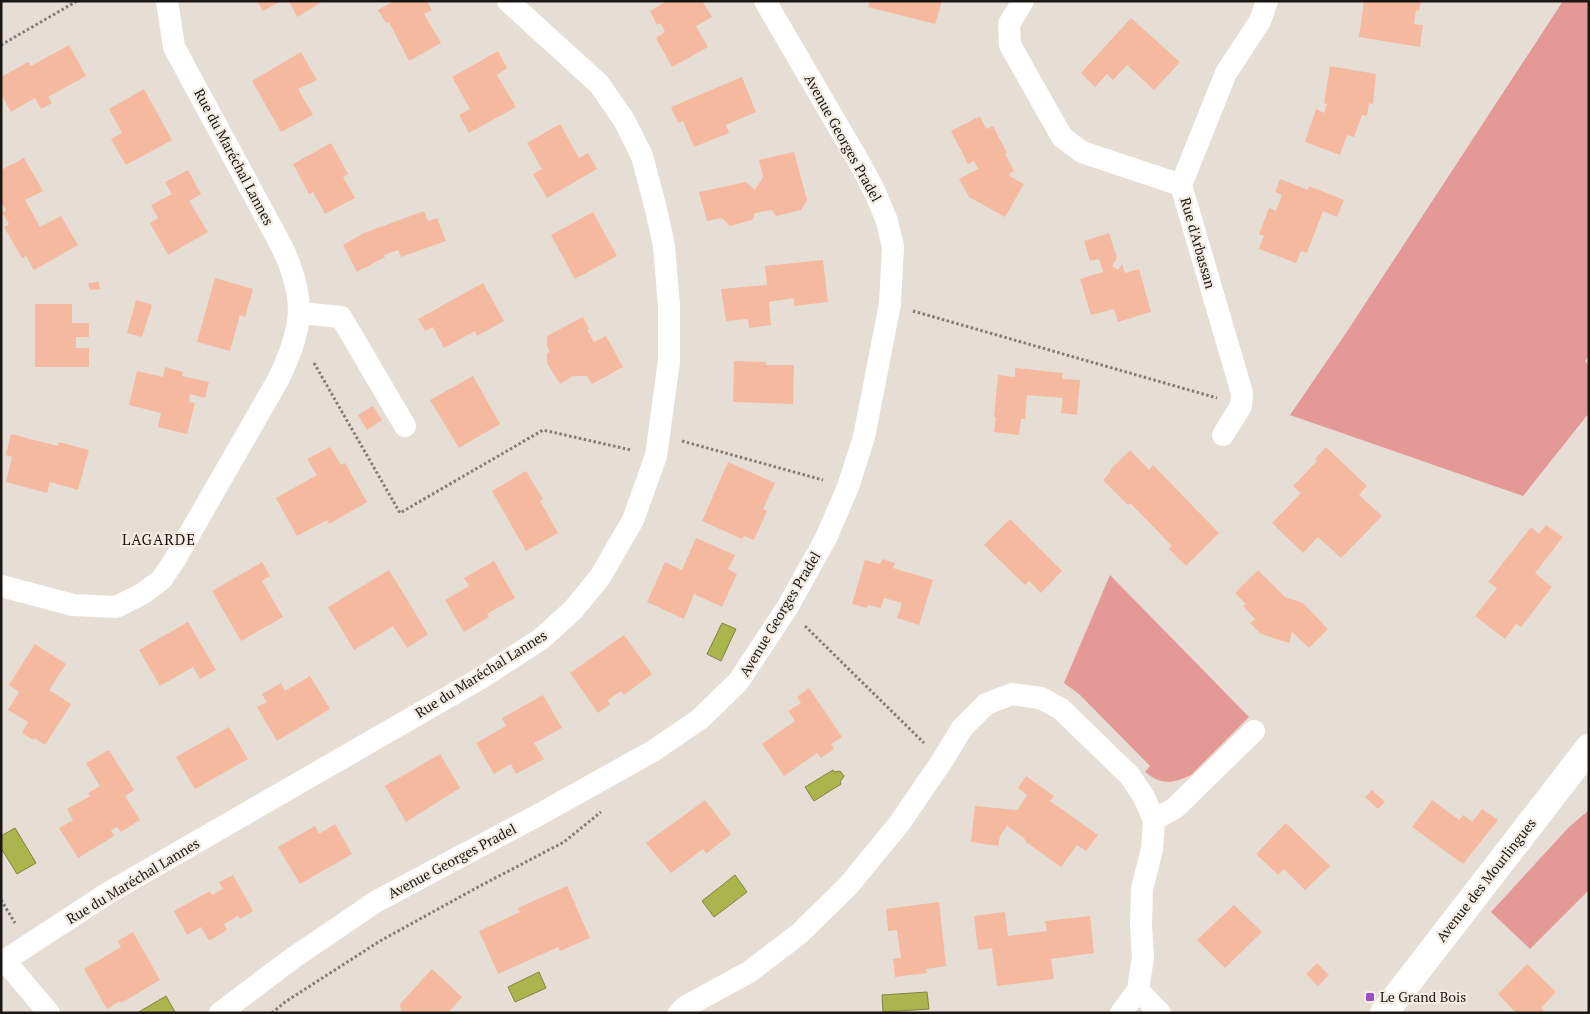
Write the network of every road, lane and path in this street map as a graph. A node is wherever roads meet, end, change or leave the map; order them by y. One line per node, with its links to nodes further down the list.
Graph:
1 (76, 1): 7 (path)
2 (167, 1): 10 (street, Rue du Maréchal Lannes)
3 (508, 1): 15 (street, Rue du Maréchal Lannes)
4 (765, 1): 9 (street, Avenue Georges Pradel)
5 (1023, 1): 8 (street)
6 (1267, 1): 8 (street, Rue d'Arbassan)
7 (1, 45)
8 (1181, 185): 12 (street, Rue d'Arbassan)
9 (890, 304): 12 (path); 16 (street, Avenue Georges Pradel)
10 (300, 313): 11 (street, Rue du Maréchal Lannes); 13 (street)
11 (291, 354): 15 (path); 17 (street, Rue du Maréchal Lannes)
12 (1241, 406): 14 (street)
13 (405, 426)
14 (1223, 435)
15 (658, 445): 16 (path); 24 (street, Rue du Maréchal Lannes)
16 (848, 487): 18 (street, Avenue Georges Pradel)
17 (1, 586)
18 (787, 608): 21 (path); 27 (street, Avenue Georges Pradel)
19 (1254, 730): 23 (street)
20 (1589, 748): 32 (street, Avenue des Mourlingues)
21 (942, 761): 23 (street); 29 (street)
22 (602, 811): 28 (path)
23 (1154, 820): 25 (street)
24 (3, 962): 26 (street)
25 (1138, 990): 30 (street); 31 (street)
26 (49, 1013)
27 (220, 1013)
28 (272, 1013)
29 (680, 1013)
30 (1121, 1013)
31 (1160, 1013)
32 (1384, 1013)

